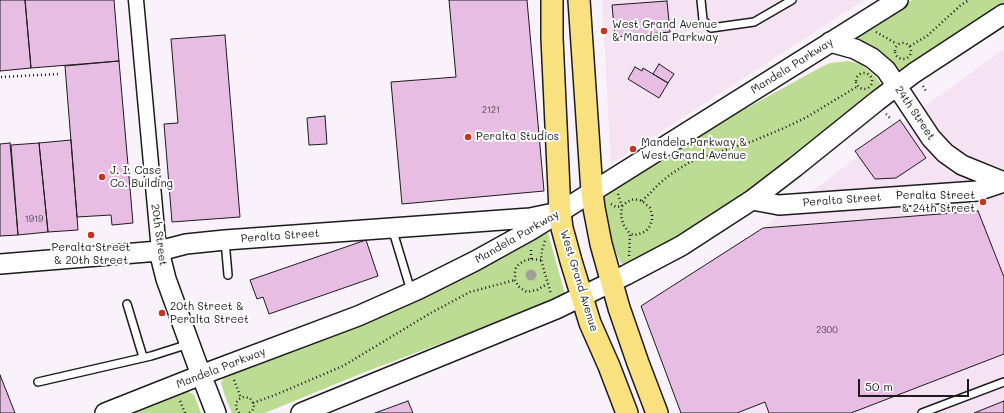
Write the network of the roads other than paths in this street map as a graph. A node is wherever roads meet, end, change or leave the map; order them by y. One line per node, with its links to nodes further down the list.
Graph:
1 (136, 0): 16 (street, 20th Street)
2 (552, 0): 13 (main road, West Grand Avenue)
3 (579, 0): 11 (main road)
4 (701, 0): 5 (lane)
5 (792, 0)
6 (898, 0): 8 (main road, Mandela Parkway)
7 (1004, 14): 9 (main road)
8 (830, 42): 9 (main road, 24th Street); 11 (main road, Mandela Parkway)
9 (897, 86): 10 (main road, 24th Street); 12 (main road)
10 (1004, 182): 12 (main road, Peralta Street)
11 (599, 197): 13 (main road, Mandela Parkway); 19 (main road)
12 (752, 200): 19 (main road)
13 (560, 212): 14 (main road, Peralta Street); 20 (main road, Mandela Parkway); 21 (main road, West Grand Avenue)
14 (392, 228): 15 (main road, Peralta Street); 20 (lane)
15 (224, 240): 16 (main road, Peralta Street); 18 (lane)
16 (159, 251): 17 (main road, Peralta Street); 23 (main road, 20th Street)
17 (0, 264)
18 (228, 275)
19 (612, 283): 21 (main road); 32 (main road)
20 (412, 293): 25 (main road, Mandela Parkway)
21 (582, 297): 30 (main road); 31 (main road, West Grand Avenue)
22 (127, 304): 24 (lane)
23 (189, 344): 24 (lane); 25 (main road, 20th Street)
24 (143, 358): 26 (lane)
25 (201, 375): 28 (main road, Mandela Parkway); 29 (main road, 20th Street)
26 (38, 382)
27 (1004, 382): 33 (lane)
28 (105, 413)
29 (216, 413)
30 (301, 413)
31 (627, 413)
32 (657, 413)
33 (922, 413)

